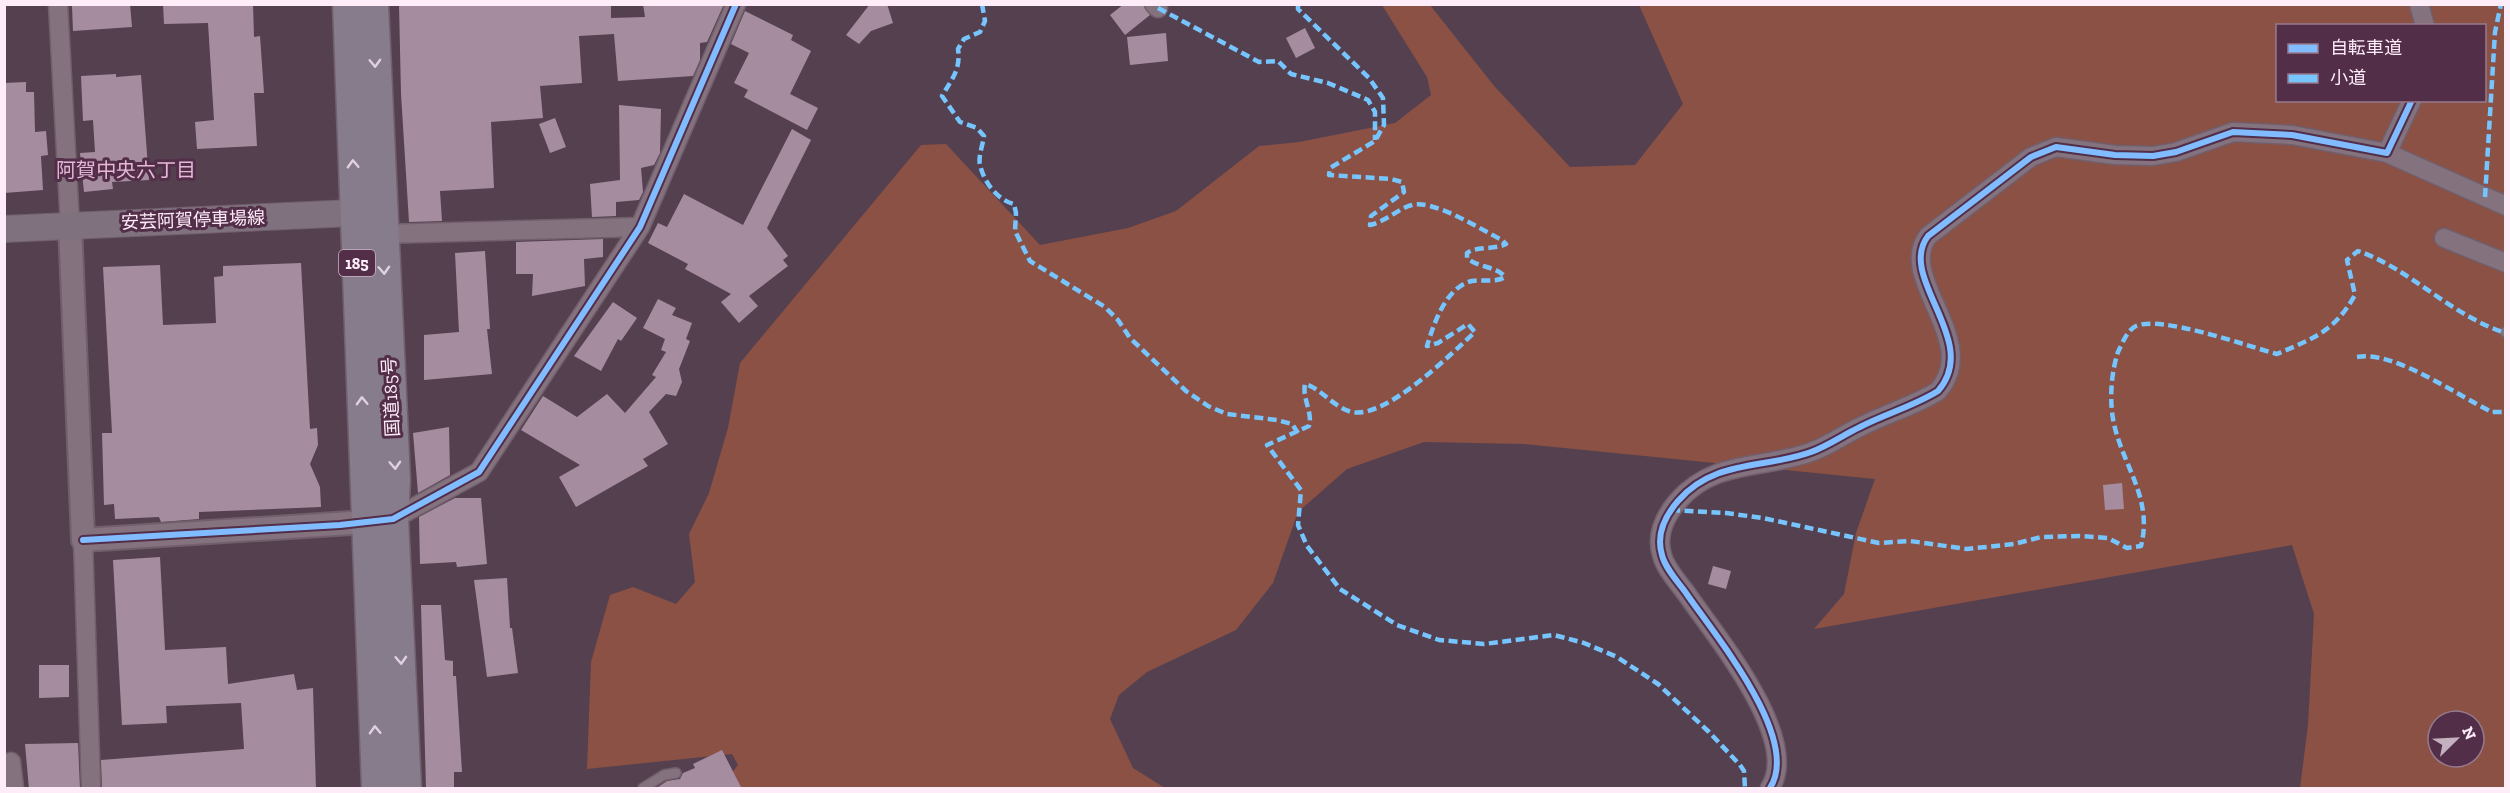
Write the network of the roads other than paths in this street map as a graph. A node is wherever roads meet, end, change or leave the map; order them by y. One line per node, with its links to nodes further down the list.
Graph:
1 (58, 4): 11 (street)
2 (348, 4): 10 (highway, 国道185号 / 185, one-way to 2)
3 (373, 4): 10 (highway, 国道185号 / 185, one-way to 10)
4 (736, 4): 12 (street)
5 (2419, 4): 6 (street)
6 (2424, 24)
7 (2411, 102): 8 (street)
8 (2387, 153): 9 (street); 25 (street)
9 (2505, 206)
10 (373, 220): 11 (main road, 安芸阿賀停車場線); 12 (street); 16 (highway, 国道185号 / 185)
11 (70, 225): 13 (main road, 安芸阿賀停車場線); 17 (street)
12 (640, 227): 16 (street)
13 (4, 229)
14 (2444, 238): 15 (street)
15 (2505, 263)
16 (380, 520): 17 (street); 22 (highway, 国道185号 / 185, one-way to 16); 23 (highway, 国道185号 / 185, one-way to 23)
17 (83, 540): 21 (street)
18 (11, 762): 20 (street)
19 (676, 773): 24 (lane)
20 (14, 789)
21 (91, 789)
22 (377, 789)
23 (406, 789)
24 (643, 789)
25 (1770, 789)

